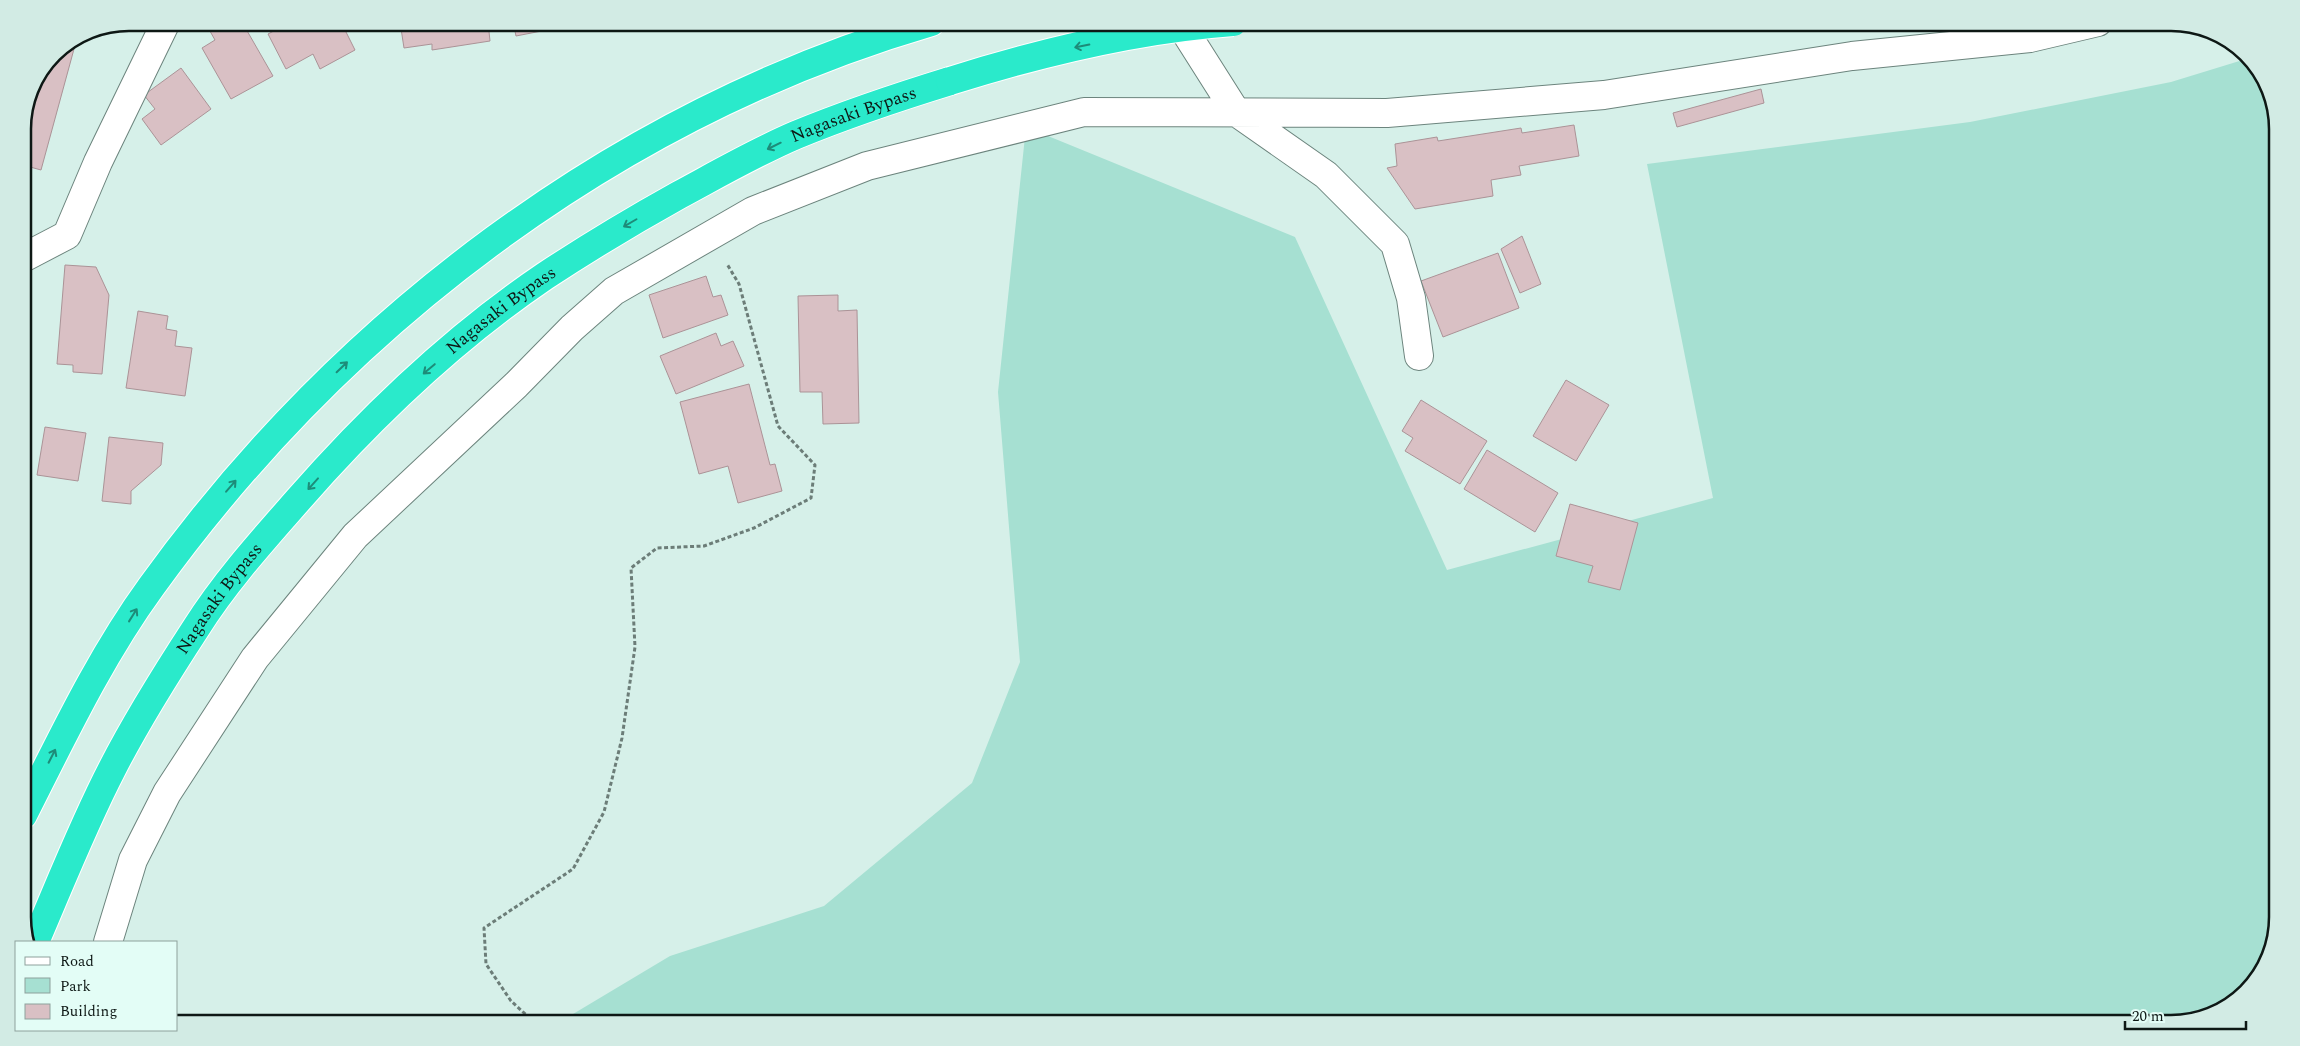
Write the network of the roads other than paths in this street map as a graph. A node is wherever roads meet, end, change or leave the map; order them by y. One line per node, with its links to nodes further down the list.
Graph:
1 (162, 31): 7 (street)
2 (902, 31): 9 (highway, one-way to 2)
3 (1164, 31): 10 (highway, Nagasaki Bypass, one-way to 10, bridge)
4 (1185, 31): 6 (street)
5 (2060, 31): 6 (street)
6 (1236, 112): 8 (street); 11 (street)
7 (31, 254)
8 (1419, 356)
9 (31, 799)
10 (35, 941)
11 (108, 941)

